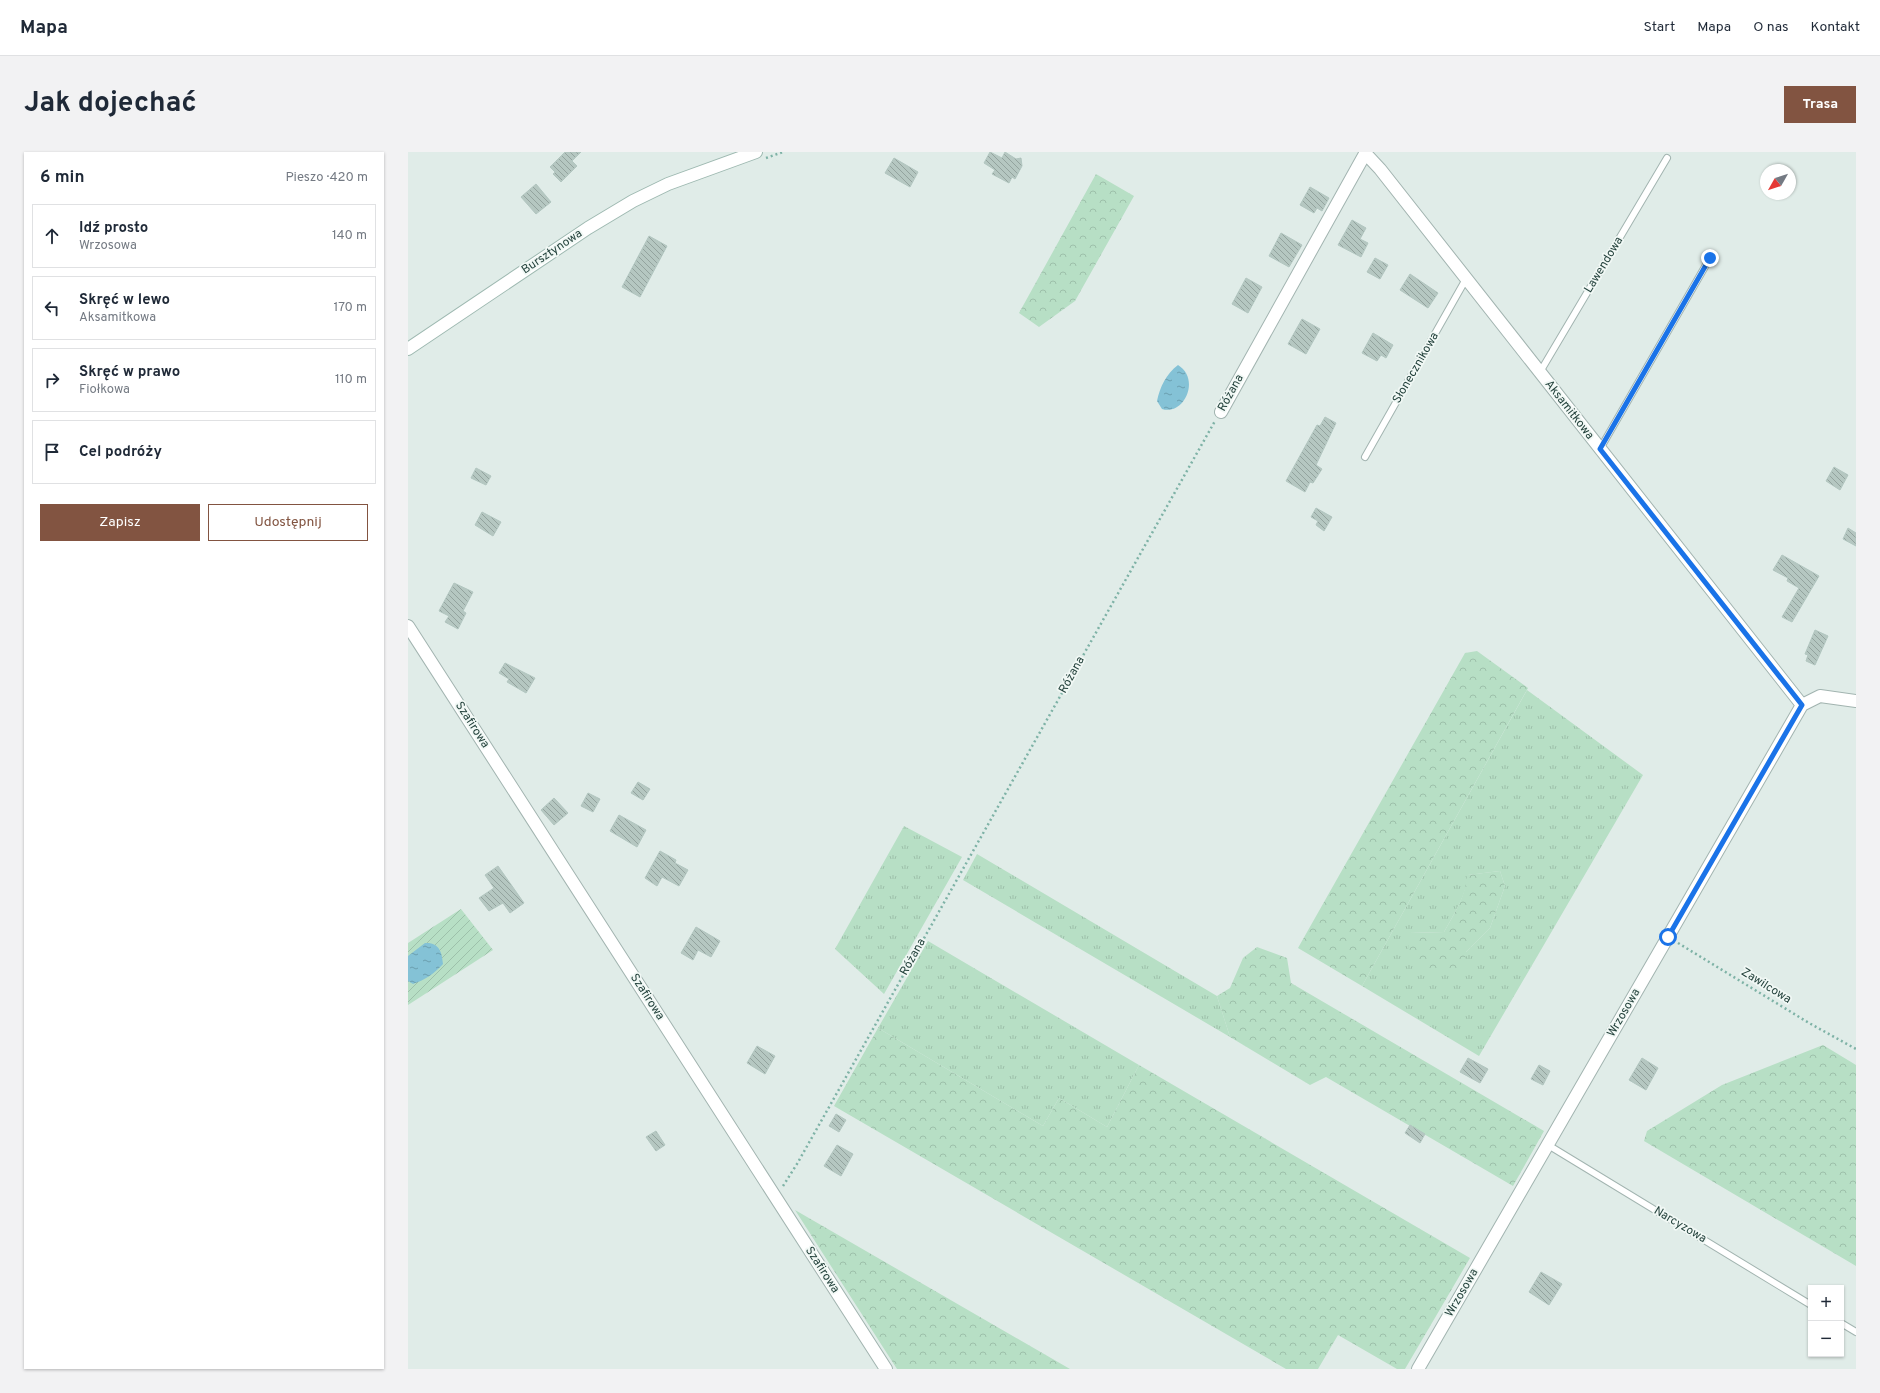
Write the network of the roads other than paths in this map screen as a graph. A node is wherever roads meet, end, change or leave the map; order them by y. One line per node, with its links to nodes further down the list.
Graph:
1 (1365, 152): 5 (street, Aksamitkowa); 8 (street, Różana)
2 (759, 156): 6 (street, Bursztynowa)
3 (1667, 158): 7 (lane, Lawendowa)
4 (1710, 258): 9 (lane)
5 (1466, 279): 7 (street, Aksamitkowa); 10 (lane, Słonecznikowa)
6 (408, 349)
7 (1540, 372): 9 (street, Aksamitkowa)
8 (1220, 412)
9 (1600, 449): 13 (street, Aksamitkowa)
10 (1365, 457)
11 (408, 626): 18 (street, Szafirowa)
12 (1856, 701): 13 (street)
13 (1802, 705): 14 (street, Wrzosowa)
14 (1548, 1145): 15 (lane, Narcyzowa); 19 (street, Wrzosowa)
15 (1808, 1303)
16 (1844, 1325): 17 (lane)
17 (1856, 1332)
18 (886, 1369)
19 (1418, 1369)

